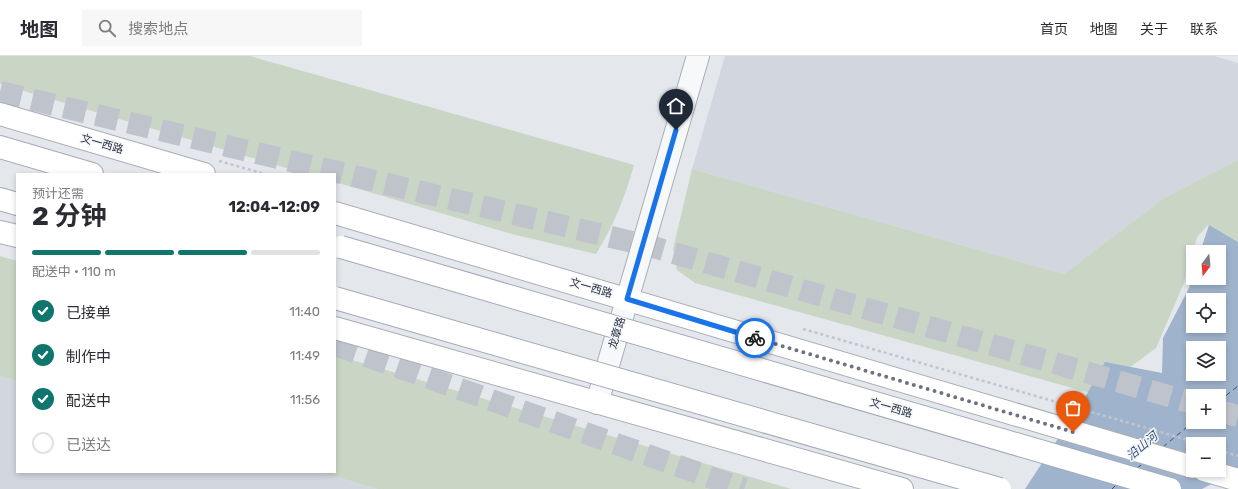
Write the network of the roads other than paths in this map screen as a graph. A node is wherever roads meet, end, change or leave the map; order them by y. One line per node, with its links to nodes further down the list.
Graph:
1 (698, 56): 13 (street, 龙章路)
2 (0, 114): 5 (main road, 文一西路)
3 (0, 147): 4 (main road)
4 (89, 173)
5 (201, 173)
6 (0, 199): 7 (main road)
7 (16, 204)
8 (336, 213): 13 (main road, 文一西路)
9 (0, 232): 10 (main road)
10 (16, 236)
11 (338, 246): 21 (main road, 文一西路, bridge)
12 (336, 298): 20 (main road, bridge)
13 (627, 299): 15 (street, 龙章路); 16 (main road, 文一西路)
14 (336, 328): 15 (main road)
15 (597, 403): 19 (main road)
16 (1186, 465)
17 (1226, 476): 18 (main road)
18 (1238, 480)
19 (902, 489)
20 (1000, 489)
21 (1170, 489)

